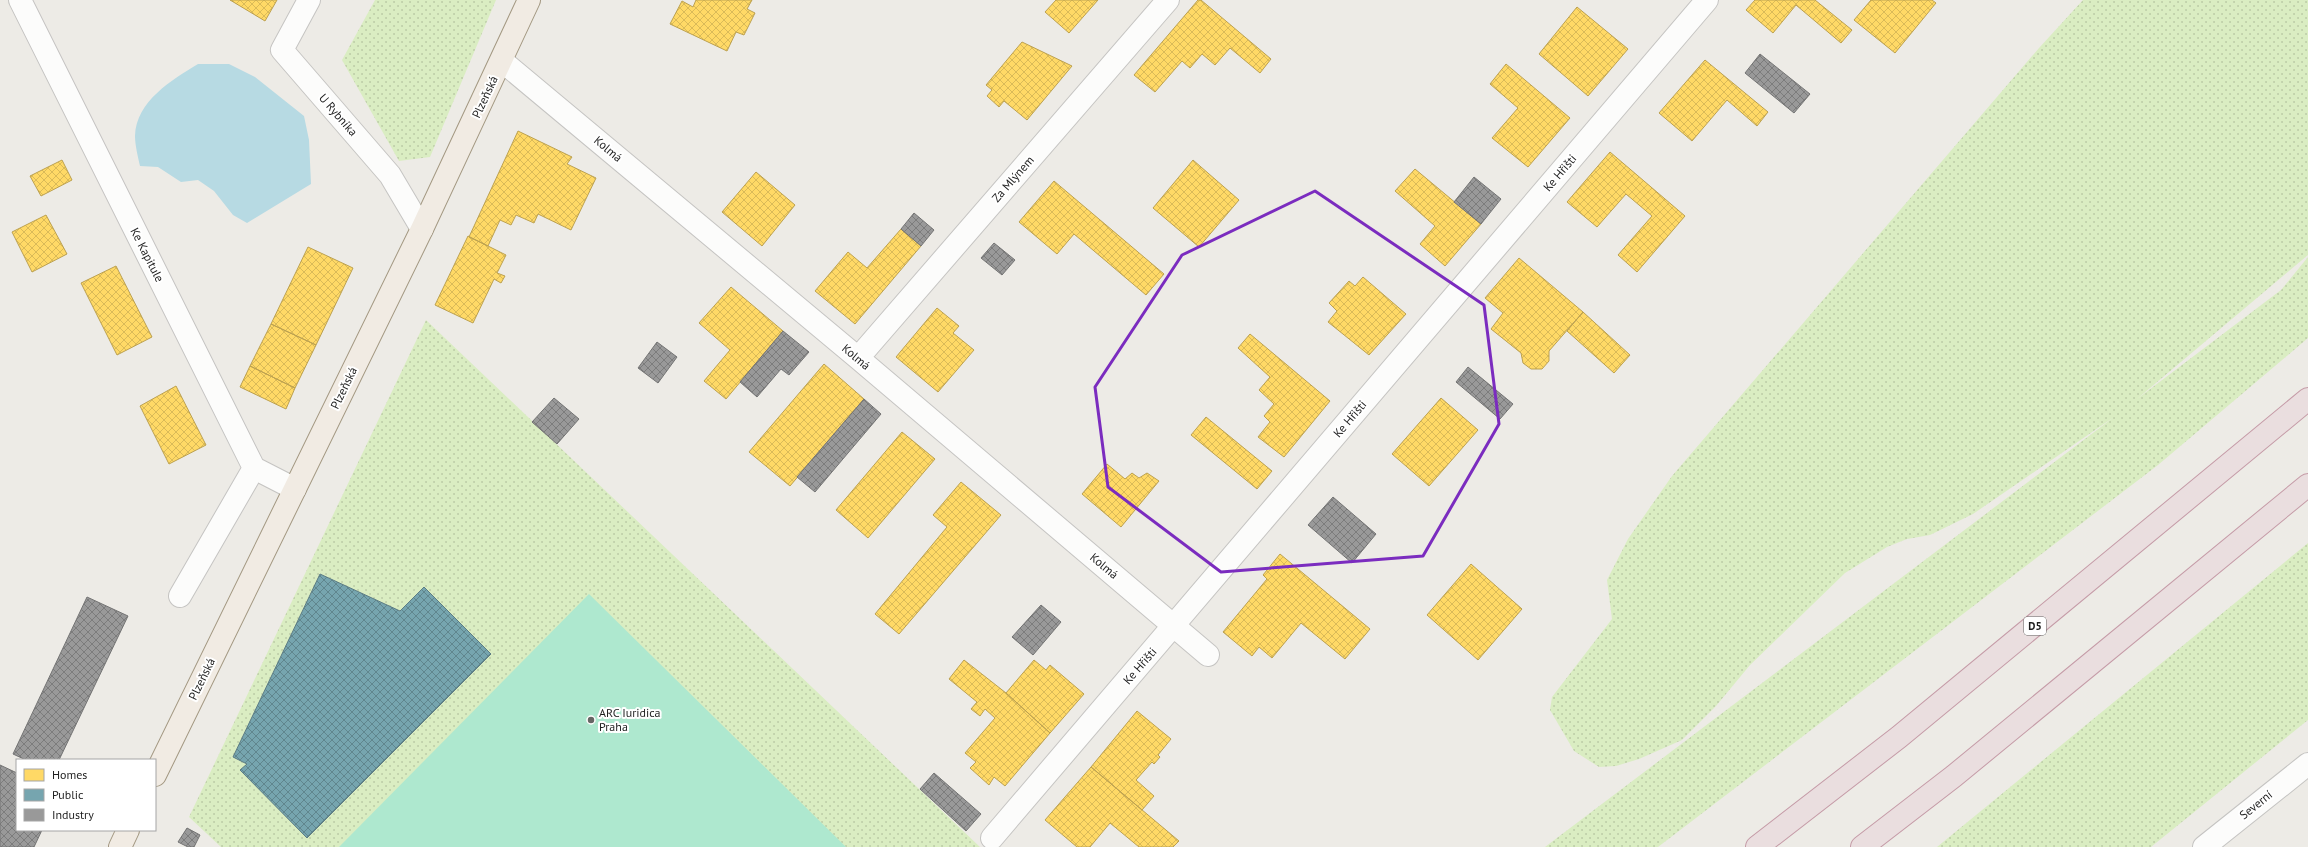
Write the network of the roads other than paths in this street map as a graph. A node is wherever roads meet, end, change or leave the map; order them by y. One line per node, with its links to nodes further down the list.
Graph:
1 (20, 0): 10 (street, Ke Kapitule)
2 (309, 0): 7 (street, U Rybníka)
3 (529, 0): 6 (main road, Plzeňská)
4 (1168, 0): 8 (street, Za Mlýnem)
5 (1707, 0): 14 (street, Ke Hřišti)
6 (502, 61): 7 (main road, Plzeňská); 8 (street, Kolmá)
7 (422, 229): 12 (main road, Plzeňská)
8 (858, 358): 14 (street, Kolmá)
9 (2308, 399): 21 (highway, D5)
10 (254, 468): 12 (street); 13 (street)
11 (2308, 485): 22 (highway)
12 (295, 489): 17 (main road, Plzeňská)
13 (180, 596)
14 (1174, 625): 15 (street, Kolmá); 19 (street, Ke Hřišti)
15 (1208, 655)
16 (2308, 764): 23 (street, Severní)
17 (156, 773)
18 (128, 831): 20 (main road)
19 (992, 838)
20 (120, 847)
21 (1757, 847)
22 (1862, 847)
23 (2204, 847)

